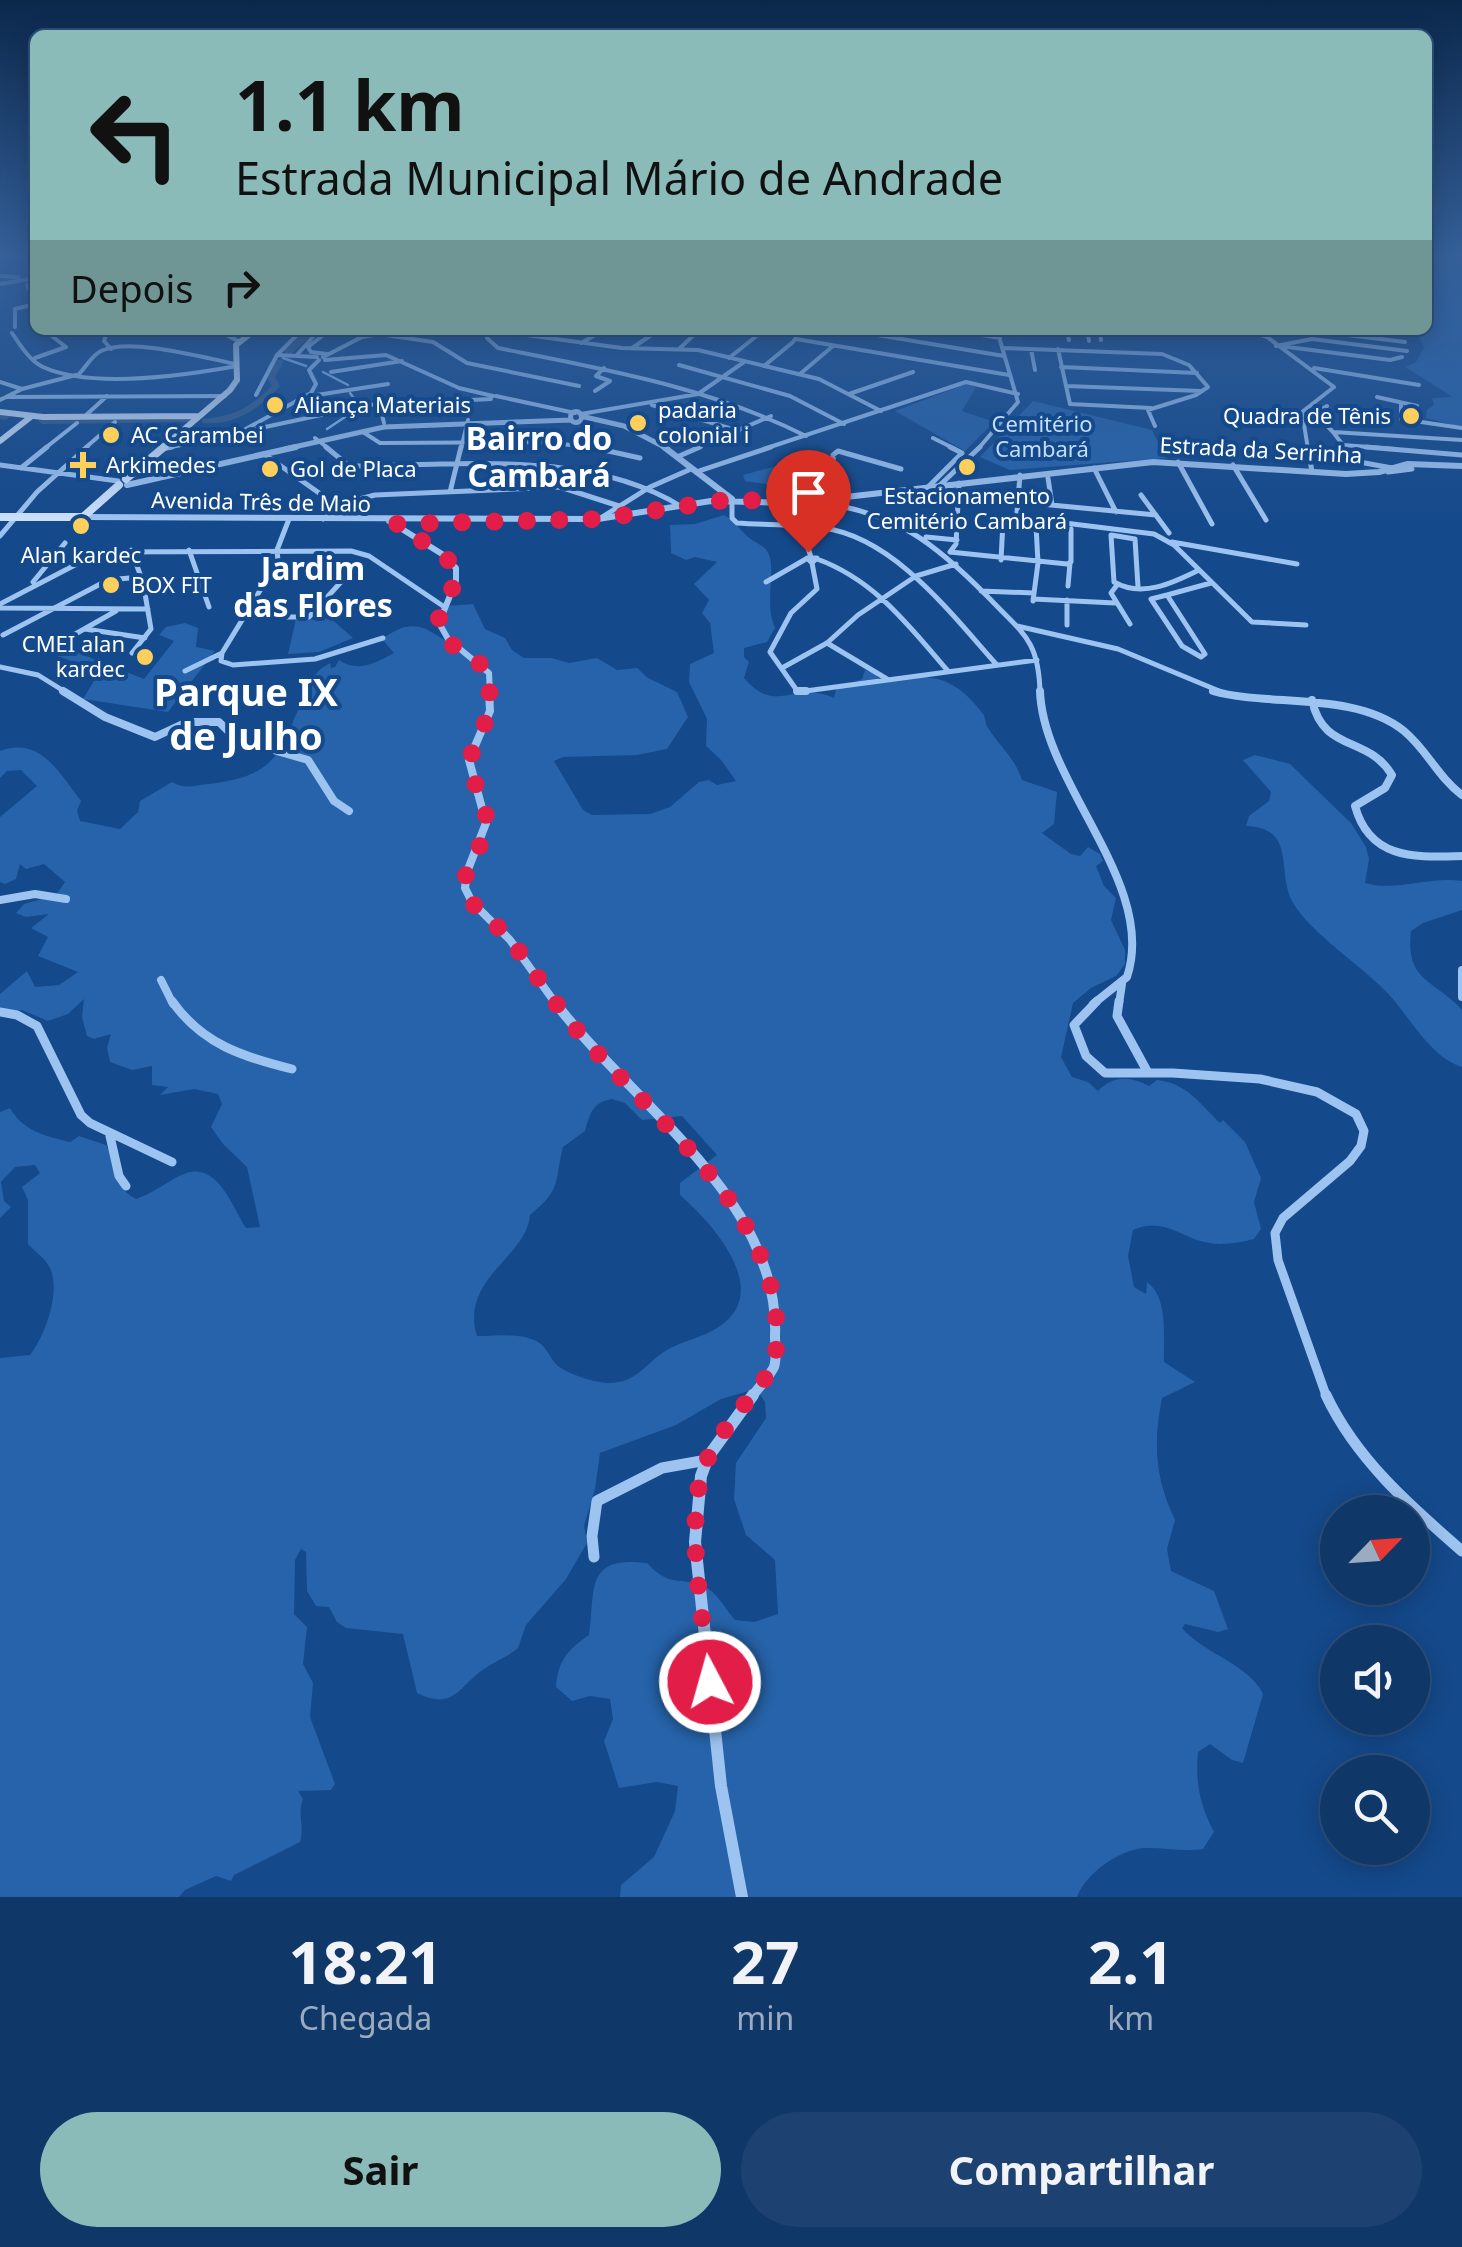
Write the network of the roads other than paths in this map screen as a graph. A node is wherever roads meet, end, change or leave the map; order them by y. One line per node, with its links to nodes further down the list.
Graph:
1 (25, 345): 36 (street)
2 (63, 345): 36 (street)
3 (106, 345): 29 (street)
4 (238, 345): 41 (main road)
5 (288, 345): 32 (street)
6 (303, 345): 33 (street)
7 (310, 345): 37 (street)
8 (348, 345): 37 (street)
9 (437, 345): 60 (street)
10 (494, 345): 46 (street)
11 (597, 345): 23 (street)
12 (637, 345): 23 (street)
13 (687, 345): 30 (street)
14 (746, 345): 38 (street)
15 (789, 345): 43 (street)
16 (819, 345): 24 (street)
17 (854, 345): 25 (street)
18 (940, 345): 34 (street)
19 (1001, 345): 26 (street)
20 (1284, 345): 22 (street)
21 (1356, 345): 31 (street)
22 (1276, 346): 35 (street); 45 (street)
23 (632, 348): 30 (street)
24 (831, 348): 25 (street); 53 (street)
25 (851, 348): 47 (street)
26 (1002, 348): 27 (street); 34 (street)
27 (1031, 349): 28 (street); 48 (street)
28 (1058, 349): 44 (street); 51 (street)
29 (108, 350): 41 (street); 52 (street)
30 (679, 350): 38 (street)
31 (1408, 351)
32 (278, 355): 33 (street); 68 (street)
33 (294, 356): 37 (street)
34 (1004, 356): 54 (street)
35 (1402, 357)
36 (35, 358): 52 (street)
37 (324, 358): 39 (street); 71 (street)
38 (729, 358): 40 (street)
39 (402, 362): 49 (street); 72 (street)
40 (744, 362): 43 (street); 55 (street)
41 (237, 365): 52 (street); 70 (main road)
42 (680, 365): 55 (street)
43 (764, 366): 53 (street)
44 (1062, 367): 51 (street); 61 (street)
45 (1309, 367): 59 (street); 127 (street)
46 (604, 368): 63 (street); 65 (street)
47 (965, 368): 54 (street); 57 (street)
48 (1034, 370)
49 (332, 372)
50 (913, 372): 66 (street)
51 (1198, 373): 64 (street)
52 (80, 374): 62 (street)
53 (800, 374): 66 (street)
54 (1009, 375): 67 (street)
55 (723, 377): 65 (street); 93 (street)
56 (0, 382): 62 (street)
57 (966, 382): 67 (street); 81 (street)
58 (388, 384): 71 (street)
59 (1419, 385)
60 (579, 386)
61 (1066, 386): 64 (street); 80 (street)
62 (22, 389): 74 (street)
63 (595, 391)
64 (1204, 392): 80 (street)
65 (698, 394): 76 (street); 83 (street)
66 (850, 394): 81 (street)
67 (1018, 394): 134 (street)
68 (256, 395)
69 (107, 396): 70 (street); 74 (street); 82 (street)
70 (225, 396): 87 (main road)
71 (306, 396): 100 (street)
72 (493, 397): 75 (street); 85 (street)
73 (1377, 397): 77 (street)
74 (3, 399)
75 (379, 403): 92 (street); 100 (street)
76 (648, 403): 85 (street); 96 (street)
77 (1401, 403): 79 (street); 95 (street)
78 (1327, 406): 98 (street)
79 (1417, 406)
80 (1151, 408): 94 (street)
81 (881, 411): 93 (street)
82 (85, 416): 86 (main road); 87 (main road)
83 (771, 416): 96 (street); 101 (street)
84 (7, 417): 86 (main road); 99 (main road)
85 (577, 417): 88 (street); 91 (street)
86 (33, 419): 89 (main road); 105 (main road)
87 (196, 419): 90 (main road); 108 (main road)
88 (604, 420): 112 (street)
89 (77, 422): 90 (main road); 120 (street)
90 (114, 422): 129 (street)
91 (467, 422): 92 (street); 97 (street); 106 (street)
92 (384, 423): 103 (street)
93 (844, 424): 101 (street)
94 (1155, 426)
95 (1462, 428)
96 (739, 431): 112 (street)
97 (363, 432): 103 (street); 106 (street)
98 (1333, 432): 104 (street); 107 (street)
99 (0, 433)
100 (236, 434): 108 (street)
101 (806, 436): 125 (street)
102 (933, 438): 137 (street)
103 (316, 440): 109 (street); 118 (street); 126 (street)
104 (1462, 440)
105 (0, 441)
106 (462, 443): 113 (street); 118 (street)
107 (1343, 445): 110 (street); 111 (street)
108 (162, 449): 132 (main road)
109 (264, 454): 126 (street); 145 (street)
110 (1350, 455): 115 (street); 122 (street)
111 (1462, 455)
112 (677, 456): 125 (street)
113 (640, 458)
114 (1178, 462): 117 (street, Estrada da Serrinha); 121 (street, Estrada da Serrinha); 160 (street)
115 (1403, 464): 119 (street, Estrada da Serrinha); 122 (street, Estrada da Serrinha); 128 (street)
116 (0, 465): 120 (street)
117 (1233, 465): 127 (street, Estrada da Serrinha); 157 (street)
118 (458, 466): 123 (street); 138 (street)
119 (1462, 466)
120 (21, 468): 129 (street)
121 (1094, 468): 130 (street, Estrada da Serrinha); 149 (street)
122 (1392, 468): 128 (street, Estrada da Serrinha)
123 (585, 469): 135 (street); 136 (street)
124 (902, 469): 140 (street)
125 (694, 470): 136 (street); 141 (street)
126 (175, 472): 132 (street)
127 (1312, 472): 128 (street, Estrada da Serrinha)
128 (1380, 472)
129 (60, 473): 132 (street); 152 (street)
130 (1020, 474): 133 (street, Estrada da Serrinha); 166 (street)
131 (1048, 478): 146 (street)
132 (124, 482): 153 (main road)
133 (959, 484): 134 (street, Estrada da Serrinha); 167 (street)
134 (939, 486): 137 (street, Avenida Três de Maio)
135 (560, 487): 138 (street); 147 (street)
136 (650, 487): 147 (street); 148 (street)
137 (928, 487): 140 (street, Avenida Três de Maio)
138 (450, 492): 145 (street)
139 (1141, 496): 150 (street)
140 (843, 497): 142 (street, Avenida Três de Maio)
141 (732, 499): 143 (street, Avenida Três de Maio); 148 (street, Avenida Três de Maio); 162 (street)
142 (809, 501): 143 (street, Avenida Três de Maio); 165 (street)
143 (793, 503): 162 (street)
144 (1030, 503): 146 (street)
145 (336, 505): 155 (street)
146 (1052, 505): 149 (street)
147 (619, 506): 156 (street)
148 (682, 507): 156 (street, Avenida Três de Maio)
149 (1116, 512): 150 (street)
150 (1156, 515): 166 (street)
151 (0, 516): 152 (main road, Avenida Três de Maio)
152 (14, 517): 153 (main road, Avenida Três de Maio); 164 (street)
153 (83, 517): 154 (street, Avenida Três de Maio)
154 (289, 519): 155 (street, Avenida Três de Maio); 171 (street)
155 (324, 519): 159 (street, Avenida Três de Maio)
156 (598, 519): 159 (street, Avenida Três de Maio)
157 (1266, 520)
158 (1003, 521): 176 (street)
159 (393, 524): 200 (street)
160 (1212, 524)
161 (1036, 526): 177 (street)
162 (802, 527): 175 (street); 184 (street)
163 (1071, 529): 178 (street)
164 (0, 536)
165 (921, 536): 167 (street); 174 (street)
166 (1168, 537): 180 (street); 183 (street)
167 (957, 540): 174 (street)
168 (65, 543): 190 (street)
169 (131, 550): 170 (street); 185 (street); 190 (street)
170 (189, 550): 171 (street); 201 (street)
171 (278, 550): 200 (street); 207 (street)
172 (1112, 550): 173 (street); 173 (street); 181 (street)
173 (1136, 552): 182 (street)
174 (947, 553): 176 (street); 179 (street)
175 (812, 560): 187 (street); 196 (street); 223 (street)
176 (1001, 560): 177 (street)
177 (1038, 563): 178 (street); 195 (street)
178 (1070, 563): 191 (street)
179 (956, 564): 184 (street); 193 (street)
180 (1298, 564)
181 (1113, 567): 182 (street); 189 (street)
182 (1137, 569): 192 (street)
183 (1200, 570): 188 (street); 192 (street)
184 (916, 576): 196 (street); 221 (street)
185 (140, 577): 202 (street); 203 (street)
186 (341, 582): 207 (street)
187 (766, 582)
188 (1211, 583): 194 (street); 210 (street)
189 (1117, 584): 192 (street); 198 (street)
190 (30, 585): 199 (street)
191 (1068, 586)
192 (1138, 587)
193 (981, 591): 195 (street); 211 (street)
194 (1167, 594): 205 (street); 206 (street)
195 (1033, 598): 197 (street)
196 (883, 599): 217 (street); 225 (street)
197 (1067, 600): 198 (street); 209 (street)
198 (1116, 602): 208 (street)
199 (0, 606): 203 (street)
200 (444, 606): 243 (street)
201 (209, 608)
202 (148, 609): 204 (street); 214 (street)
203 (49, 610): 204 (street); 213 (street)
204 (116, 611): 212 (street)
205 (1160, 614): 206 (street); 206 (street)
206 (1179, 615)
207 (244, 617): 219 (street)
208 (1130, 624)
209 (1067, 625)
210 (1306, 625)
211 (1017, 626): 220 (street); 227 (street)
212 (84, 629): 214 (street); 216 (street)
213 (3, 635)
214 (145, 638): 218 (street)
215 (383, 638): 219 (street)
216 (63, 641)
217 (827, 642): 223 (street); 226 (street)
218 (132, 653)
219 (222, 653): 224 (street)
220 (1037, 660): 221 (street); 235 (street)
221 (997, 665): 225 (street)
222 (0, 668): 229 (street)
223 (782, 668): 226 (street)
224 (185, 671)
225 (948, 672): 226 (street)
226 (888, 680)
227 (1312, 700): 228 (street); 230 (street)
228 (1462, 795)
229 (349, 811)
230 (1462, 856)
231 (0, 900): 232 (street)
232 (66, 900)
233 (1462, 970): 236 (street)
234 (161, 980): 238 (street)
235 (1122, 984): 239 (street); 239 (street)
236 (1462, 997)
237 (0, 1012): 240 (street)
238 (292, 1069)
239 (1148, 1072): 244 (street)
240 (110, 1136): 241 (street); 242 (street)
241 (172, 1162)
242 (126, 1186)
243 (707, 1460): 245 (street); 246 (street)
244 (1462, 1551)
245 (594, 1558)
246 (742, 1897)

